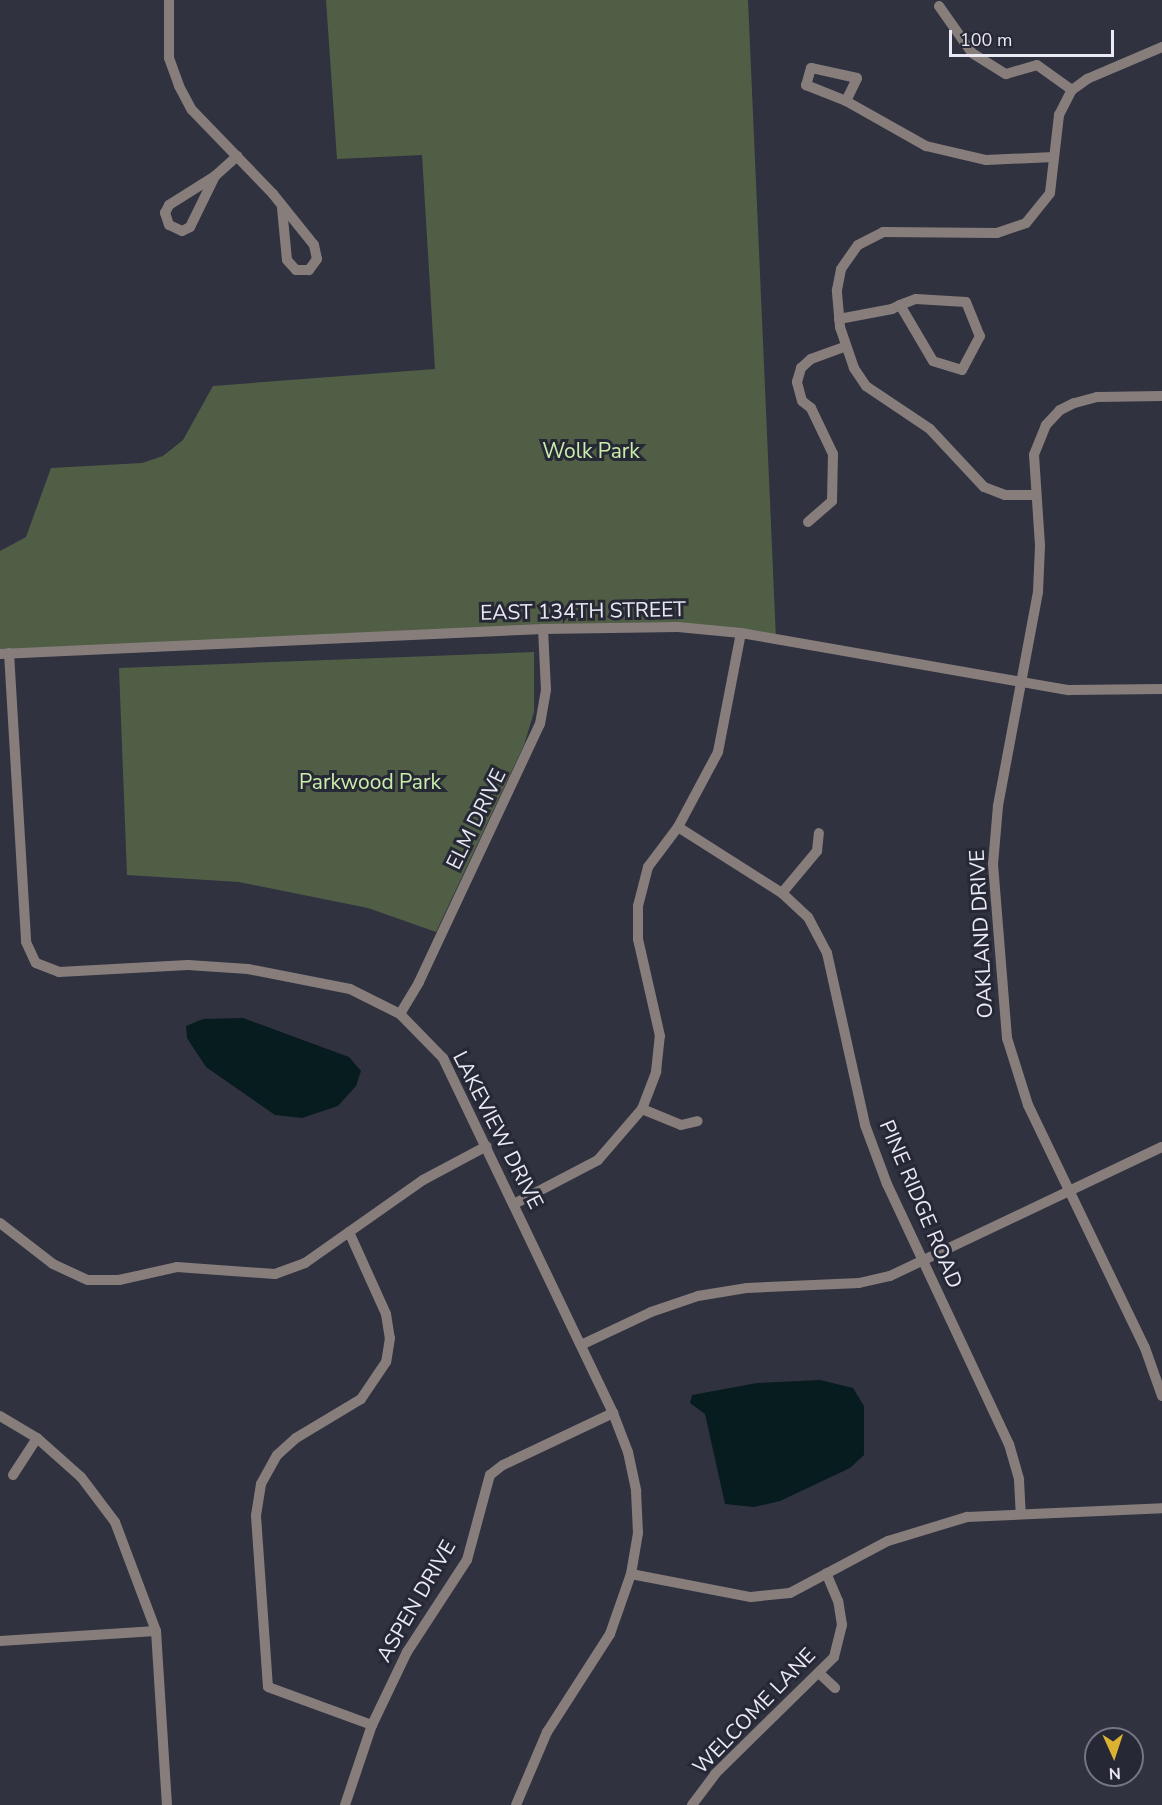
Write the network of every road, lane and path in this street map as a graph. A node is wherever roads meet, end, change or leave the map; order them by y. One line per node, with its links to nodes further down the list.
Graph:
1 (169, 0): 6 (street)
2 (939, 6): 4 (street)
3 (1162, 47): 4 (street)
4 (1072, 90): 7 (street)
5 (846, 101): 5 (street); 7 (street)
6 (237, 156): 8 (street); 9 (street)
7 (1054, 158): 11 (street)
8 (215, 176): 8 (street)
9 (282, 208): 9 (street)
10 (900, 305): 10 (street); 11 (street)
11 (839, 319): 12 (street)
12 (846, 346): 14 (street); 15 (street)
13 (1162, 396): 14 (street, OAKLAND DRIVE)
14 (1036, 495): 19 (street, OAKLAND DRIVE)
15 (808, 522)
16 (543, 629): 17 (street, EAST 134TH STREET); 18 (street, EAST 134TH STREET); 24 (street, ELM DRIVE)
17 (741, 633): 19 (street, EAST 134TH STREET); 21 (street)
18 (4, 654): 24 (street, LAKEVIEW DRIVE)
19 (1022, 682): 20 (street, EAST 134TH STREET); 29 (street, OAKLAND DRIVE)
20 (1162, 689)
21 (678, 828): 23 (street, PINE RIDGE ROAD); 25 (street)
22 (819, 833): 23 (street)
23 (782, 893): 33 (street, PINE RIDGE ROAD)
24 (400, 1014): 27 (street, LAKEVIEW DRIVE)
25 (642, 1109): 26 (street); 30 (street)
26 (698, 1121)
27 (487, 1146): 30 (street, LAKEVIEW DRIVE); 32 (street)
28 (1162, 1147): 29 (street)
29 (1069, 1192): 33 (street); 35 (street, OAKLAND DRIVE)
30 (514, 1204): 34 (street, LAKEVIEW DRIVE)
31 (0, 1223): 32 (street)
32 (349, 1232): 48 (street)
33 (923, 1261): 34 (street); 41 (street, PINE RIDGE ROAD)
34 (581, 1345): 36 (street, LAKEVIEW DRIVE)
35 (1162, 1396)
36 (613, 1413): 43 (street, LAKEVIEW DRIVE); 48 (street, ASPEN DRIVE)
37 (0, 1416): 38 (street)
38 (37, 1438): 39 (street); 44 (street)
39 (13, 1475)
40 (1162, 1508): 41 (street)
41 (1021, 1514): 42 (street)
42 (825, 1573): 43 (street); 46 (street, WELCOME LANE)
43 (632, 1574): 51 (street, LAKEVIEW DRIVE)
44 (156, 1630): 45 (street); 49 (street)
45 (0, 1641)
46 (819, 1673): 47 (street); 52 (street, WELCOME LANE)
47 (835, 1688)
48 (372, 1725): 50 (street, ASPEN DRIVE)
49 (167, 1805)
50 (345, 1805)
51 (516, 1805)
52 (692, 1805)

